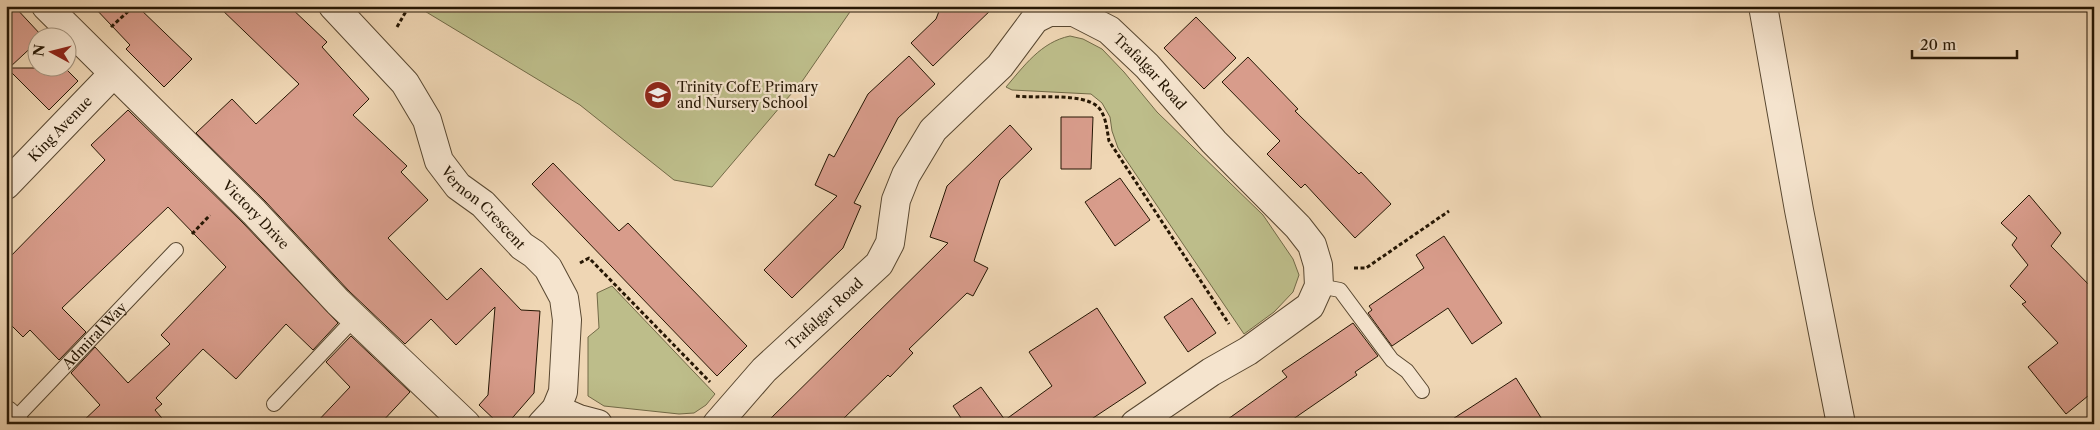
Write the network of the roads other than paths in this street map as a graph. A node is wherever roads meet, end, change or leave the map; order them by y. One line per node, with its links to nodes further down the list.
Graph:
1 (46, 6): 4 (street, Victory Drive)
2 (333, 6): 12 (street, Vernon Crescent)
3 (1763, 6): 17 (street)
4 (113, 74): 5 (street, King Avenue); 8 (street, Victory Drive)
5 (6, 185)
6 (176, 250): 13 (lane, Admiral Way)
7 (1319, 275): 9 (lane); 11 (street, Trafalgar Road); 16 (street)
8 (355, 318): 10 (lane); 14 (street, Victory Drive)
9 (1422, 391)
10 (274, 404)
11 (725, 415)
12 (549, 416): 15 (street)
13 (12, 420)
14 (466, 424)
15 (598, 424)
16 (1135, 424)
17 (1841, 424)

